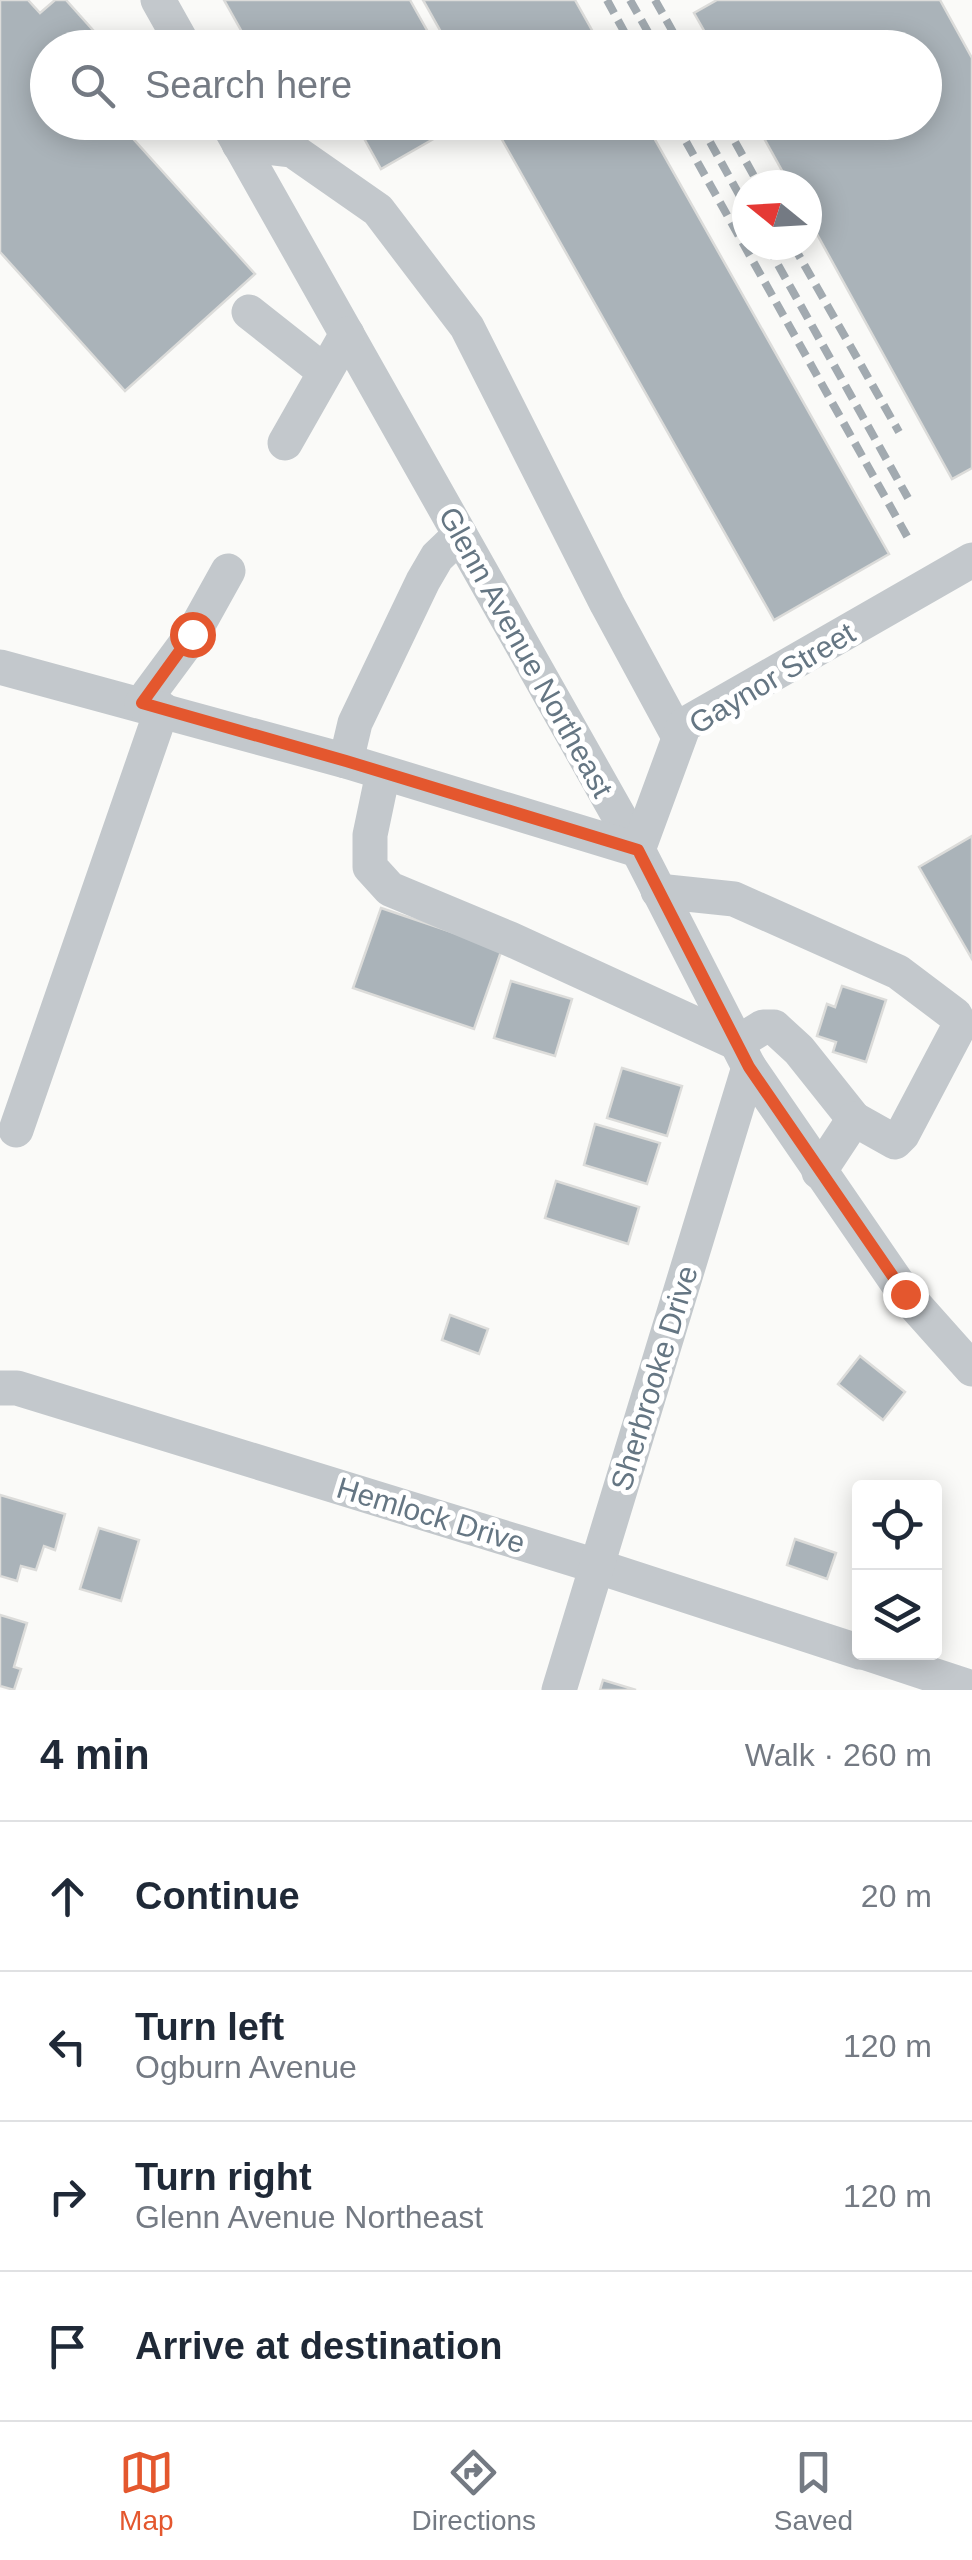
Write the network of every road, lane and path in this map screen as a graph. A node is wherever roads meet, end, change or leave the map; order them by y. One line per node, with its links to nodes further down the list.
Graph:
1 (158, 0): 2 (street)
2 (174, 30)
3 (237, 140): 6 (street, Glenn Avenue Northeast)
4 (257, 140): 14 (street)
5 (249, 312): 7 (street)
6 (347, 334): 7 (street); 9 (street, Glenn Avenue Northeast)
7 (326, 372): 8 (street)
8 (285, 443)
9 (460, 535): 15 (street); 17 (street, Glenn Avenue Northeast)
10 (972, 560): 14 (street, Gaynor Street)
11 (228, 570): 13 (street)
12 (0, 668): 13 (street)
13 (152, 706): 15 (street); 21 (street)
14 (679, 737): 17 (street, Gaynor Street)
15 (346, 761): 16 (street)
16 (384, 773): 17 (street); 19 (street)
17 (638, 850): 18 (street, Glenn Avenue Northeast)
18 (658, 890): 19 (street, Glenn Avenue Northeast); 20 (street)
19 (743, 1055): 20 (street); 22 (street, Glenn Avenue Northeast); 25 (street, Sherbrooke Drive)
20 (854, 1119): 22 (street)
21 (16, 1130)
22 (819, 1172): 23 (street, Glenn Avenue Northeast)
23 (972, 1369)
24 (0, 1388): 25 (street, Hemlock Drive)
25 (596, 1566): 26 (street, Hemlock Drive); 29 (street, Sherbrooke Drive)
26 (852, 1649)
27 (886, 1660): 28 (street, Hemlock Drive)
28 (972, 1688)
29 (559, 1690)

